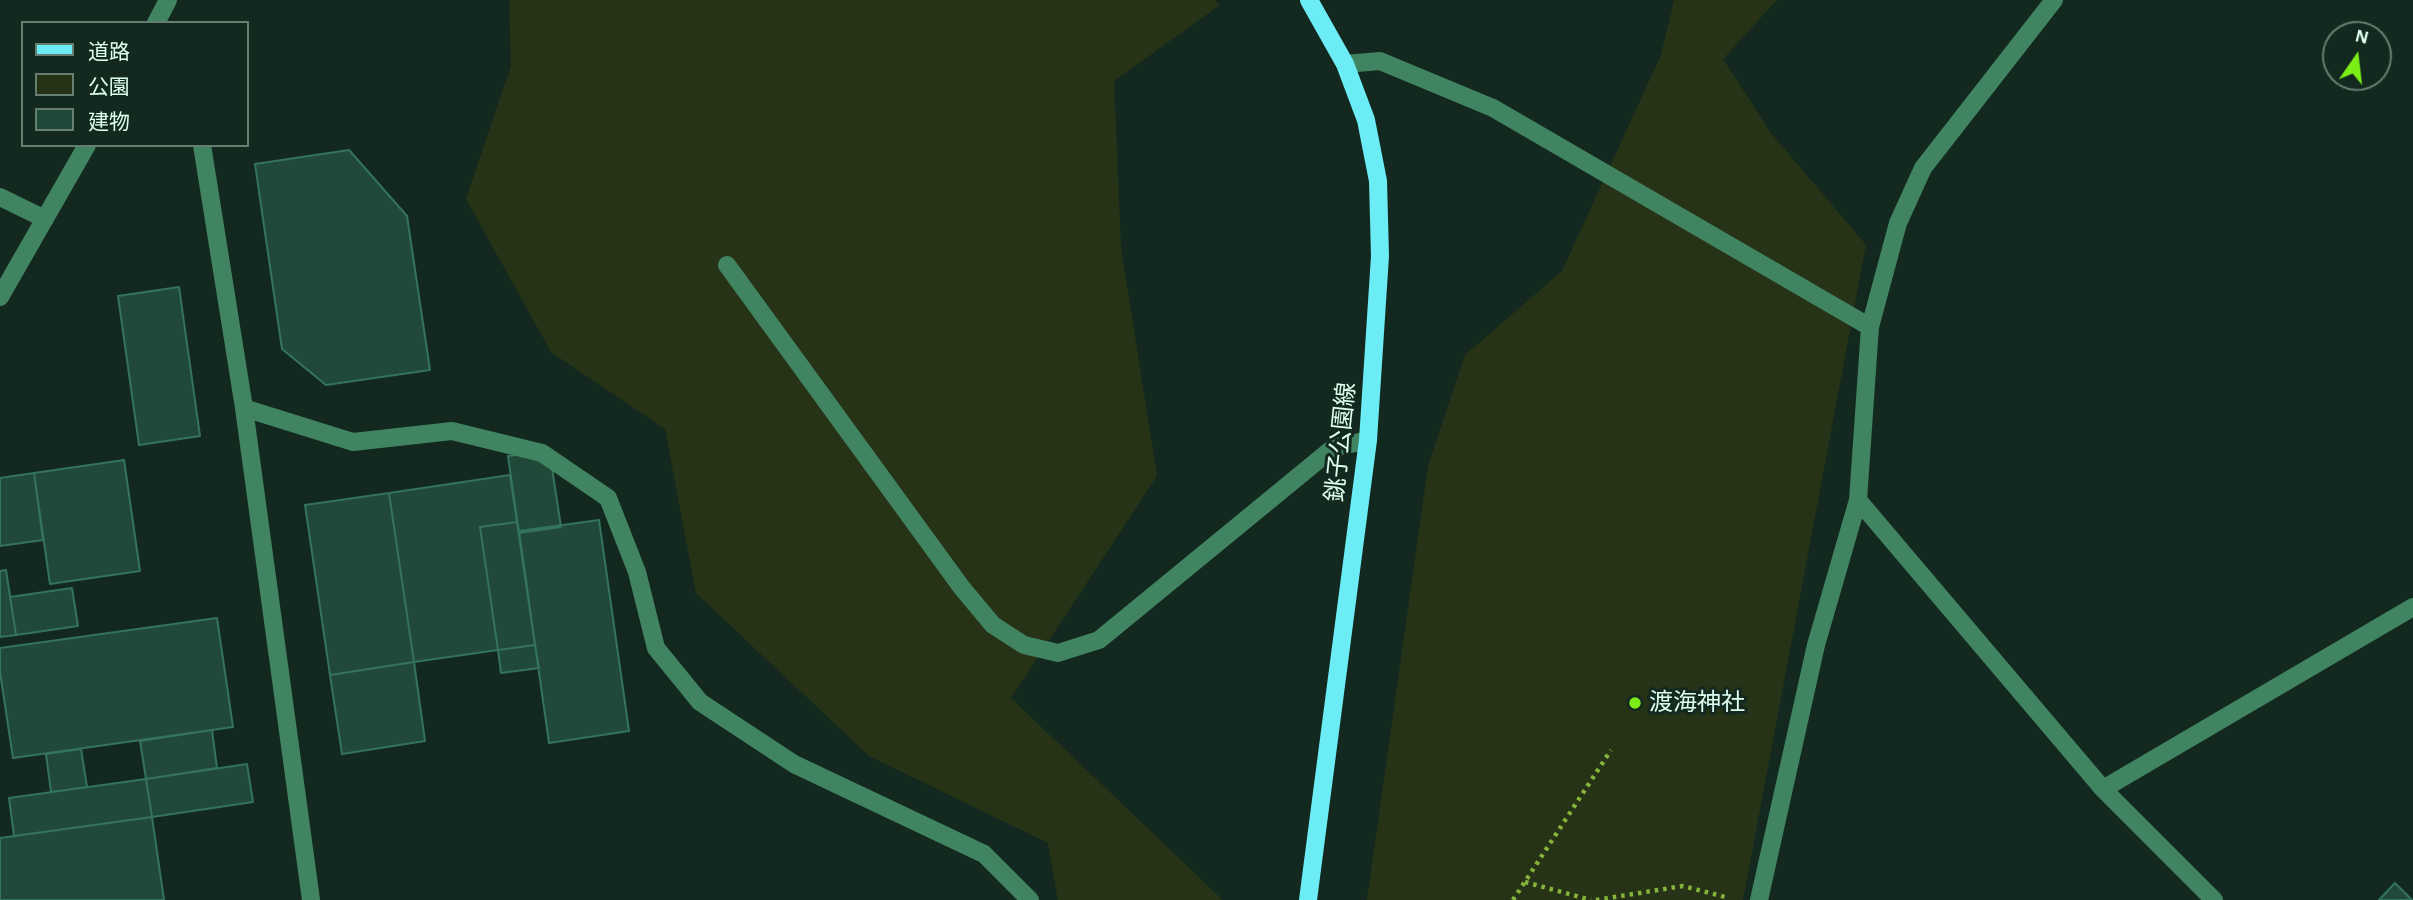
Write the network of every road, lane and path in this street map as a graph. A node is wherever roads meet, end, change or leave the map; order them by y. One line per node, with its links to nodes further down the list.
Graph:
1 (168, 0): 4 (street)
2 (1309, 0): 5 (main road, 銚子公園線)
3 (2054, 0): 12 (street)
4 (157, 21)
5 (1345, 64): 12 (street); 14 (main road, 銚子公園線)
6 (86, 147): 9 (street)
7 (202, 147): 13 (street)
8 (0, 197): 9 (street)
9 (45, 219): 11 (street)
10 (727, 265): 14 (street)
11 (0, 297)
12 (1870, 327): 15 (street)
13 (244, 408): 20 (street); 21 (street)
14 (1368, 440): 22 (main road, 銚子公園線)
15 (1858, 500): 18 (street); 27 (street)
16 (2413, 607): 18 (street)
17 (1611, 750): 19 (path)
18 (2103, 789): 28 (street)
19 (1525, 882): 23 (path); 24 (path)
20 (311, 900)
21 (1030, 900)
22 (1308, 900)
23 (1513, 900)
24 (1591, 900)
25 (1596, 900): 26 (path)
26 (1738, 900)
27 (1759, 900)
28 (2214, 900)

